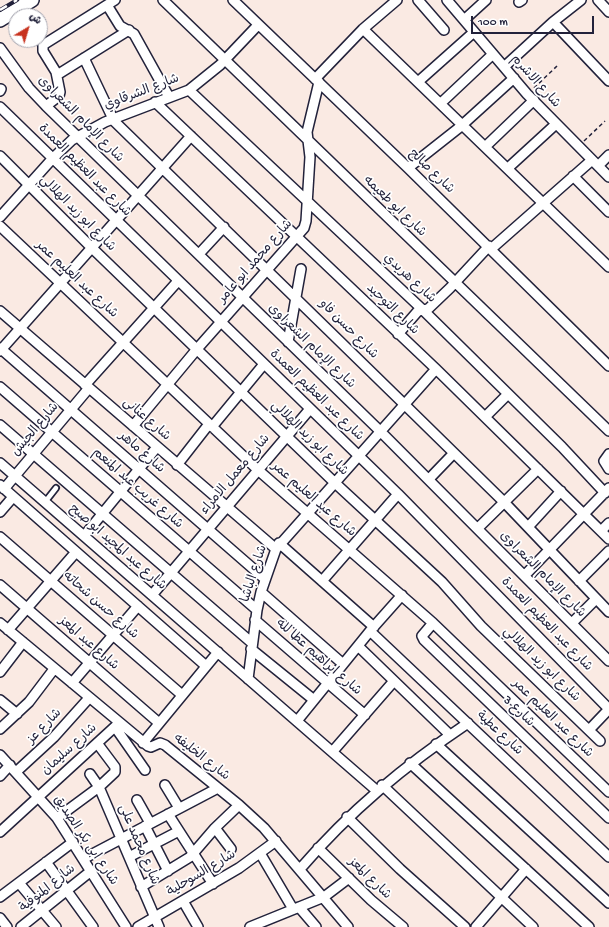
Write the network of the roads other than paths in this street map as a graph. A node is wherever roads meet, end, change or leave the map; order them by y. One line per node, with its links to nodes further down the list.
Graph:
1 (32, 0): 13 (main road)
2 (115, 0): 11 (street)
3 (163, 0): 24 (street, شارع ابو طعيمه)
4 (232, 0): 16 (street, شارع صالح)
5 (418, 0): 19 (street)
6 (447, 0): 14 (street, شارع الاشرم)
7 (486, 0): 14 (street)
8 (581, 0): 15 (street)
9 (598, 0): 12 (street)
10 (392, 2): 17 (street)
11 (107, 5): 18 (street); 26 (street)
12 (609, 12)
13 (0, 20)
14 (464, 20): 20 (street, شارع الاشرم)
15 (553, 22): 25 (street); 29 (street)
16 (258, 25): 24 (street, شارع الشرقاوي); 28 (street, شارع صالح)
17 (363, 29): 28 (street); 30 (street)
18 (129, 30): 23 (street); 32 (street)
19 (444, 30)
20 (474, 32): 22 (street, شارع الاشرم); 30 (street)
21 (0, 48): 36 (street, شارع الإمام الشعراوى)
22 (493, 54): 25 (street, شارع الاشرم); 35 (street)
23 (84, 58): 26 (street); 38 (street, شارع حسن فاو)
24 (225, 60): 31 (street, شارع الشرقاوي); 43 (street, شارع ابو طعيمه)
25 (504, 67): 27 (street, شارع الاشرم)
26 (57, 75): 36 (street)
27 (514, 78): 33 (street, شارع الاشرم); 39 (street)
28 (317, 81): 43 (street, شارع محمد ابو عامر); 50 (street, شارع صالح)
29 (609, 81)
30 (418, 82): 35 (street)
31 (189, 90): 32 (street, شارع الشرقاوي); 56 (street, شارع هريدي)
32 (169, 97): 34 (street, شارع الشرقاوي)
33 (531, 97): 40 (street, شارع الاشرم); 44 (street)
34 (155, 102): 38 (street, شارع الشرقاوي); 42 (street, شارع التوحيد)
35 (441, 103): 39 (street)
36 (46, 106): 41 (street, شارع الإمام الشعراوى)
37 (0, 107): 47 (street, شارع عبد العظيم العمدة)
38 (112, 118): 41 (street, شارع الشرقاوي); 49 (street, شارع حسن فاو)
39 (463, 124): 44 (street); 50 (street)
40 (556, 124): 48 (street, شارع الاشرم); 51 (street)
41 (77, 136): 47 (street, شارع الشرقاوي); 55 (street, شارع الإمام الشعراوى)
42 (191, 136): 49 (street); 63 (street, شارع التوحيد)
43 (308, 143): 56 (street, شارع محمد ابو عامر); 72 (street, شارع ابو طعيمه)
44 (486, 146): 51 (street)
45 (609, 155): 48 (street)
46 (0, 156): 54 (street, شارع ابو زيد الهلالي)
47 (53, 158): 54 (street, شارع الشرقاوي); 60 (street, شارع عبد العظيم العمدة)
48 (595, 163): 52 (street); 53 (street, شارع الاشرم)
49 (161, 167): 55 (street); 62 (street, شارع حسن فاو)
50 (408, 168): 65 (street, شارع صالح)
51 (508, 168): 57 (street)
52 (573, 176): 57 (street); 58 (street)
53 (609, 177)
54 (29, 184): 59 (street, شارع الشرقاوي); 64 (street, شارع ابو زيد الهلالي)
55 (137, 195): 60 (street); 66 (street, شارع الإمام الشعراوى)
56 (306, 200): 63 (street, شارع محمد ابو عامر); 76 (street, شارع هريدي)
57 (544, 203): 65 (street); 67 (street)
58 (609, 212)
59 (0, 216)
60 (114, 220): 64 (street); 70 (street, شارع عبد العظيم العمدة)
61 (0, 226): 71 (street, شارع عبد العليم عمر)
62 (224, 227): 66 (street); 68 (street, شارع حسن فاو)
63 (297, 237): 68 (street, شارع محمد ابو عامر); 80 (street, شارع التوحيد)
64 (91, 247): 71 (street); 75 (street, شارع ابو زيد الهلالي)
65 (490, 248): 72 (street); 86 (street, شارع صالح)
66 (199, 254): 74 (street, شارع الإمام الشعراوى)
67 (609, 267)
68 (268, 269): 73 (street, شارع حسن فاو); 74 (street, شارع محمد ابو عامر)
69 (301, 269): 73 (street)
70 (178, 281): 75 (street, شارع الجيش); 78 (street, شارع عبد العظيم العمدة)
71 (60, 282): 79 (street); 81 (street, شارع عبد العليم عمر)
72 (456, 283): 76 (street); 101 (street, شارع ابو طعيمه)
73 (295, 296): 82 (street); 93 (street, شارع حسن فاو)
74 (243, 298): 78 (street, شارع محمد ابو عامر); 82 (street, شارع الإمام الشعراوى)
75 (154, 307): 81 (street, شارع الجيش); 83 (street, شارع ابو زيد الهلالي)
76 (423, 310): 80 (street); 92 (street, شارع هريدي)
77 (0, 311): 79 (street, شارع عنانى)
78 (221, 322): 83 (street, شارع محمد ابو عامر); 85 (street, شارع عبد العظيم العمدة)
79 (20, 328): 84 (street); 90 (street, شارع عنانى)
80 (398, 334): 87 (street, شارع التوحيد)
81 (123, 342): 88 (street, شارع عبد العليم عمر); 90 (street, شارع الجيش)
82 (288, 342): 100 (street, شارع الإمام الشعراوى)
83 (197, 349): 88 (street, شارع محمد ابو عامر); 91 (street, شارع ابو زيد الهلالي)
84 (0, 350): 95 (street, شارع ماهر)
85 (264, 364): 91 (street); 94 (street, شارع عبد العظيم العمدة)
86 (609, 366)
87 (436, 369): 93 (street, شارع الباشا); 96 (street, شارع التوحيد)
88 (167, 384): 98 (street, شارع عبد العليم عمر); 99 (street, شارع محمد ابو عامر)
89 (0, 387): 102 (street, شارع غريب عبد المنعم)
90 (87, 387): 95 (street, شارع الجيش); 99 (street, شارع عنانى)
91 (242, 392): 98 (street); 103 (street, شارع ابو زيد الهلالي)
92 (508, 394): 96 (street); 120 (street, شارع هريدي)
93 (404, 404): 100 (street, شارع الباشا); 105 (street, شارع حسن فاو)
94 (310, 408): 103 (street, شارع معمل الامراء); 108 (street, شارع عبد العظيم العمدة)
95 (71, 410): 102 (street, شارع الجيش); 111 (street, شارع ماهر)
96 (485, 417): 112 (street, شارع التوحيد)
97 (0, 424): 106 (street)
98 (211, 425): 110 (street); 114 (street, شارع عبد العليم عمر)
99 (133, 426): 104 (street, شارع عنانى)
100 (380, 431): 108 (street, شارع الباشا); 116 (street, شارع الإمام الشعراوى)
101 (609, 431)
102 (52, 432): 106 (street, شارع الجيش); 121 (street, شارع غريب عبد المنعم)
103 (287, 436): 114 (street, شارع معمل الامراء); 117 (street, شارع ابو زيد الهلالي)
104 (156, 447): 110 (street, شارع عنانى); 111 (street)
105 (454, 453): 116 (street); 126 (street, شارع حسن فاو)
106 (34, 454): 115 (street, شارع الجيش); 130 (street)
107 (609, 454): 113 (street)
108 (358, 455): 117 (street, شارع الباشا); 123 (street, شارع عبد العظيم العمدة)
109 (0, 463): 115 (street, شارع عبد المجيد ابو صبح)
110 (178, 465): 127 (street, شارع عنانى)
111 (139, 469): 121 (street); 136 (street, شارع ماهر)
112 (538, 469): 122 (street, شارع التوحيد); 126 (street)
113 (609, 469)
114 (258, 470): 127 (street, شارع معمل الامراء); 129 (street, شارع عبد العليم عمر)
115 (15, 476): 118 (street, شارع الجيش); 125 (street, شارع عبد المجيد ابو صبح)
116 (429, 479): 135 (street, شارع الإمام الشعراوى)
117 (334, 482): 129 (street, شارع الباشا); 132 (street, شارع ابو زيد الهلالي)
118 (2, 487): 124 (street)
119 (56, 488): 125 (lane)
120 (607, 490): 131 (street)
121 (120, 491): 130 (street); 144 (street, شارع غريب عبد المنعم)
122 (561, 491): 131 (street, شارع التوحيد); 134 (street)
123 (398, 494): 132 (street); 187 (street, شارع عبد العظيم العمدة)
124 (13, 497): 128 (street); 146 (street)
125 (45, 502): 138 (street, شارع عبد المجيد ابو صبح)
126 (504, 502): 134 (street, شارع حسن فاو); 135 (street)
127 (227, 507): 136 (street, شارع معمل الامراء); 141 (street, شارع عنانى)
128 (0, 512)
129 (307, 512): 141 (street, شارع الباشا); 142 (street, شارع عبد العليم عمر)
130 (102, 513): 138 (street); 147 (street)
131 (584, 514): 137 (street, شارع التوحيد); 143 (street)
132 (375, 520): 142 (street); 195 (street, شارع ابو زيد الهلالي)
133 (609, 523): 137 (street)
134 (528, 527): 143 (street, شارع حسن فاو)
135 (478, 528): 148 (street, شارع الإمام الشعراوى)
136 (208, 529): 144 (street, شارع معمل الامراء); 149 (street, شارع ماهر)
137 (601, 531): 140 (street, شارع التوحيد)
138 (84, 536): 155 (street, شارع عبد المجيد ابو صبح)
139 (0, 537): 150 (street, شارع حسن شحاته)
140 (609, 539)
141 (277, 546): 149 (street, شارع الباشا); 151 (street, شارع عنانى)
142 (350, 549): 151 (street); 156 (street, شارع عبد العليم عمر)
143 (550, 550): 148 (street); 152 (street, شارع حسن فاو)
144 (189, 551): 147 (street, شارع معمل الامراء); 161 (street, شارع غريب عبد المنعم)
145 (609, 551): 152 (street)
146 (76, 552): 150 (street); 158 (street)
147 (171, 573): 155 (street, شارع معمل الامراء); 170 (street)
148 (525, 575): 165 (street, شارع الإمام الشعراوى)
149 (265, 578): 154 (street, شارع الباشا)
150 (51, 581): 160 (street); 168 (street, شارع حسن شحاته)
151 (322, 581): 166 (street, شارع عنانى)
152 (579, 581): 157 (street, شارع حسن فاو)
153 (0, 585): 160 (street, شارع عبد المعز)
154 (261, 592): 161 (street, شارع الباشا); 175 (street)
155 (152, 595): 172 (street, شارع عبد المجيد ابو صبح)
156 (402, 595): 164 (street, شارع عبد العليم عمر); 166 (street)
157 (596, 599): 159 (street, شارع حسن فاو); 165 (street)
158 (138, 606): 168 (street); 176 (street)
159 (607, 607)
160 (27, 609): 167 (street); 174 (street, شارع عبد المعز)
161 (257, 610): 162 (street, شارع الباشا)
162 (255, 620): 170 (street, شارع الباشا); 182 (street, شارع ابراهيم عطا لله)
163 (0, 623): 167 (street)
164 (433, 623): 212 (street, شارع عبد العليم عمر); 220 (street, شارع 3)
165 (572, 623): 173 (street, شارع الإمام الشعراوى)
166 (372, 629): 171 (street); 192 (street, شارع عطية)
167 (8, 630): 169 (street)
168 (113, 635): 174 (street); 183 (street, شارع حسن شحاته)
169 (23, 642): 177 (street); 178 (street)
170 (252, 646): 179 (street, شارع الباشا); 186 (street)
171 (358, 646): 175 (street); 180 (street)
172 (218, 652): 176 (street); 179 (street, شارع عبد المجيد ابو صبح)
173 (609, 661)
174 (89, 663): 181 (street); 191 (street, شارع عبد المعز)
175 (343, 664): 182 (street)
176 (206, 666): 183 (street)
177 (54, 668): 181 (street); 188 (street)
178 (0, 672)
179 (248, 678): 190 (street, شارع عبد المجيد ابو صبح)
180 (394, 681): 189 (street); 196 (street)
181 (72, 683): 184 (street)
182 (328, 683): 186 (street); 189 (street, شارع ابراهيم عطا لله)
183 (182, 695): 191 (street)
184 (89, 698): 193 (street); 204 (street, شارع عز)
185 (0, 700): 188 (street)
186 (314, 700): 190 (street)
187 (609, 709): 195 (street)
188 (18, 714): 194 (street)
189 (365, 715): 201 (street)
190 (297, 721): 201 (street, شارع عبد المجيد ابو صبح)
191 (159, 723): 199 (street)
192 (468, 723): 196 (street); 234 (street, شارع عطية)
193 (117, 725): 198 (street, شارع سليمان); 199 (street); 205 (street)
194 (0, 729)
195 (589, 730): 197 (street, شارع ابو زيد الهلالي)
196 (450, 735): 200 (street)
197 (600, 741)
198 (97, 743): 209 (street); 213 (street, شارع سليمان)
199 (143, 743): 210 (street, شارع الخليفه)
200 (436, 744): 203 (street); 250 (street)
201 (333, 752): 211 (street, شارع عبد المجيد ابو صبح)
202 (0, 756): 204 (street, شارع ابى بكر الصديق)
203 (410, 763): 211 (street); 238 (street)
204 (13, 769): 207 (street, شارع عز); 213 (street, شارع ابى بكر الصديق)
205 (145, 770)
206 (90, 774): 209 (street, شارع محمد على)
207 (0, 776)
208 (165, 786): 216 (street)
209 (99, 787): 219 (street); 225 (street, شارع محمد على)
210 (218, 788): 215 (street, شارع الخليفه); 216 (street)
211 (380, 788): 218 (street); 248 (street, شارع عبد المجيد ابو صبح)
212 (609, 792)
213 (38, 796): 219 (street, شارع ابى بكر الصديق); 224 (street, شارع سليمان)
214 (136, 800): 221 (street)
215 (239, 805): 222 (street); 226 (street, شارع الخليفه)
216 (179, 808): 217 (street)
217 (168, 814): 221 (street); 223 (street)
218 (347, 817): 229 (street); 255 (street)
219 (57, 818): 227 (street, شارع ابى بكر الصديق)
220 (609, 818)
221 (147, 825): 225 (street); 228 (street)
222 (215, 828): 230 (street); 232 (street)
223 (179, 831): 228 (street); 232 (street)
224 (0, 832)
225 (121, 838): 233 (street, شارع محمد على); 235 (street)
226 (276, 840): 231 (street, شارع السوحلية); 237 (street, شارع الخليفه)
227 (74, 842): 235 (street, شارع ابى بكر الصديق); 236 (street)
228 (154, 844): 233 (street); 240 (street)
229 (318, 848): 237 (street); 241 (street, شارع المعز)
230 (231, 849)
231 (260, 853): 243 (street, شارع السوحلية); 251 (street)
232 (194, 854): 240 (street); 243 (street)
233 (129, 857): 244 (street, شارع محمد على)
234 (609, 857)
235 (83, 859): 239 (street, شارع ابى بكر الصديق)
236 (46, 862): 242 (street); 245 (street)
237 (300, 869): 247 (street, شارع الخليفه)
238 (526, 869): 248 (street); 270 (street)
239 (90, 871): 245 (street, شارع المنوفية); 260 (street, شارع ابى بكر الصديق)
240 (168, 871): 244 (street)
241 (349, 878): 247 (street); 267 (street, شارع المعز)
242 (19, 883): 246 (street); 252 (street)
243 (213, 884): 249 (street, شارع السوحلية)
244 (142, 887): 253 (street, شارع محمد على)
245 (67, 890): 252 (street, شارع المنوفية); 259 (street)
246 (0, 897)
247 (324, 897): 251 (street); 266 (street, شارع الخليفه)
248 (501, 898): 268 (street); 269 (street, شارع عبد المجيد ابو صبح)
249 (183, 901): 253 (street, شارع السوحلية); 263 (street)
250 (609, 903)
251 (296, 908): 264 (street); 265 (street)
252 (42, 910): 257 (street, شارع المنوفية); 258 (street)
253 (154, 917): 261 (street, شارع السوحلية); 262 (street, شارع محمد على)
254 (0, 918): 256 (street)
255 (461, 926)
256 (7, 927)
257 (21, 927)
258 (56, 927)
259 (93, 927)
260 (126, 927)
261 (138, 927)
262 (158, 927)
263 (198, 927)
264 (250, 927)
265 (316, 927)
266 (348, 927)
267 (403, 927)
268 (476, 927)
269 (533, 927)
270 (589, 927)

